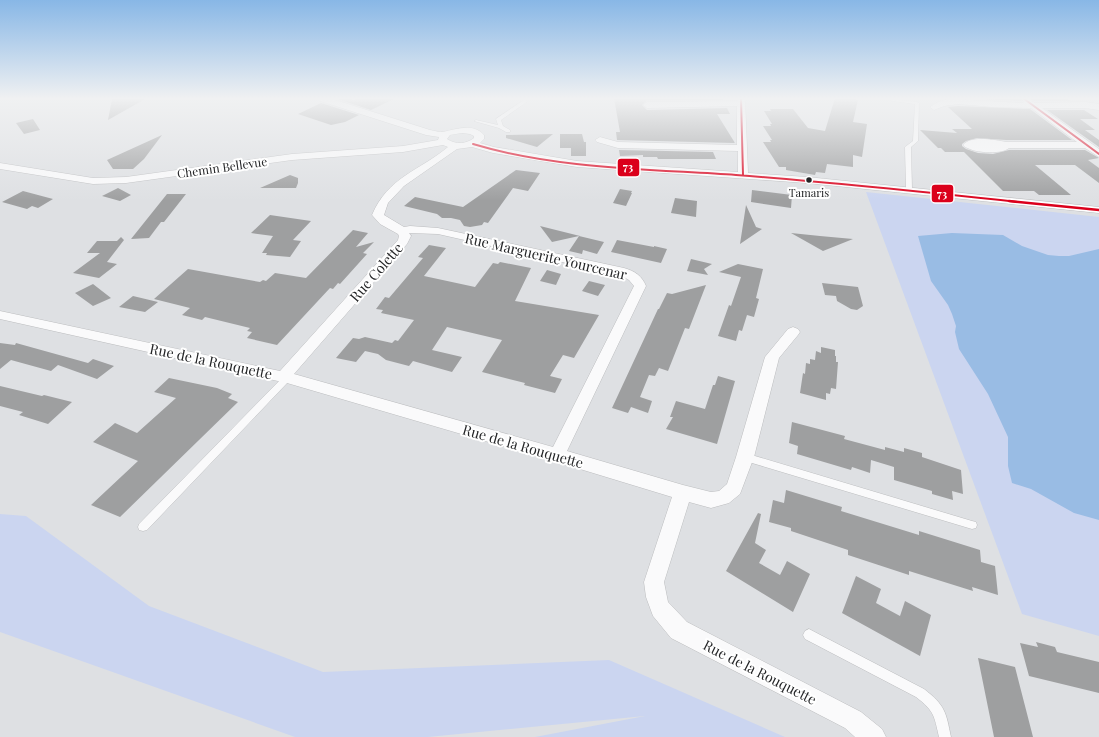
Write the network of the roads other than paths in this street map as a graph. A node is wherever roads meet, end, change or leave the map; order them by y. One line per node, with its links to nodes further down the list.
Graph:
1 (427, 132): 8 (street)
2 (455, 132): 8 (street)
3 (474, 132): 9 (street)
4 (742, 132): 12 (street)
5 (916, 132): 16 (lane)
6 (1070, 132): 11 (street)
7 (600, 140): 12 (street)
8 (448, 141): 9 (street); 14 (street, Chemin Bellevue); 18 (street, Rue Colette)
9 (473, 144): 15 (street)
10 (1006, 145): 11 (street)
11 (1087, 145): 13 (street)
12 (743, 148): 15 (street)
13 (1099, 154)
14 (0, 166)
15 (743, 175): 16 (street)
16 (909, 190): 17 (street)
17 (1099, 210)
18 (403, 231): 21 (street, Rue Colette); 22 (street, Rue Marguerite Yourcenar)
19 (0, 315): 21 (street, Rue de la Rouquette)
20 (793, 332): 23 (street)
21 (285, 377): 22 (street, Rue de la Rouquette); 26 (lane)
22 (556, 455): 24 (street, Rue de la Rouquette)
23 (745, 457): 24 (street); 25 (lane)
24 (683, 493): 28 (street, Rue de la Rouquette)
25 (972, 525)
26 (143, 527)
27 (809, 635): 29 (lane)
28 (874, 737)
29 (945, 737)

